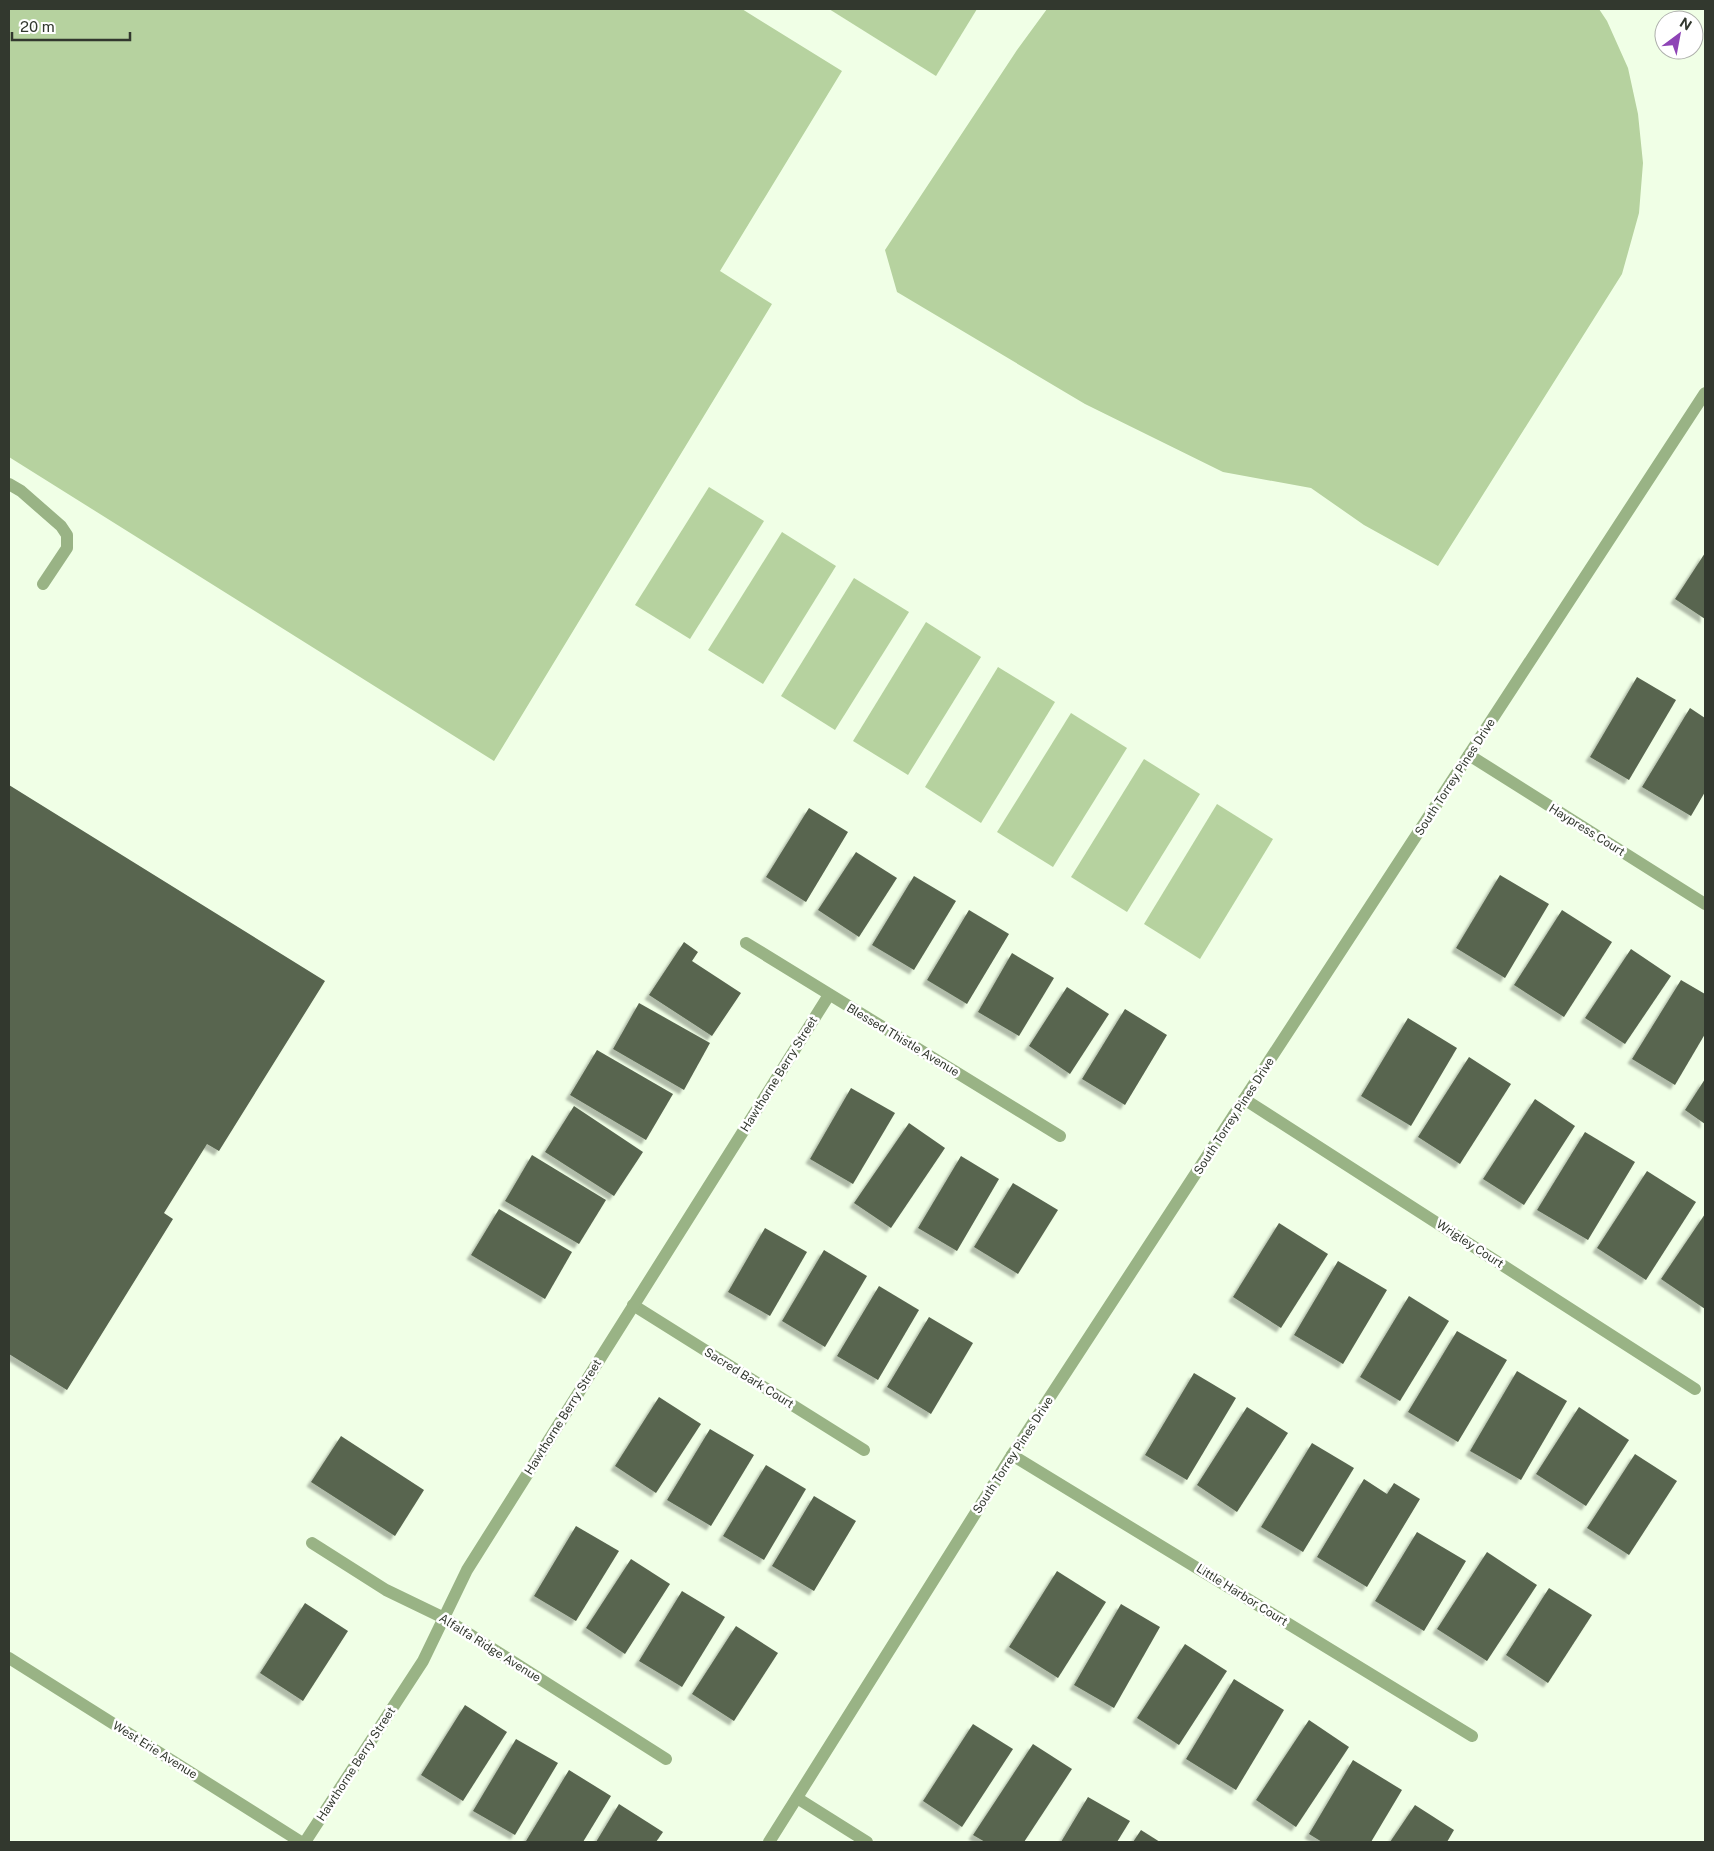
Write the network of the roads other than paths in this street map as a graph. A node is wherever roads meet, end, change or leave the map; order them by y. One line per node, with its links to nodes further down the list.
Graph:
1 (1705, 394): 2 (street, South Torrey Pines Drive)
2 (1700, 412): 5 (street, South Torrey Pines Drive)
3 (9, 484): 4 (street)
4 (43, 584)
5 (1469, 755): 6 (street, Haypress Court); 9 (street, South Torrey Pines Drive)
6 (1705, 904)
7 (746, 944): 8 (street, Blessed Thistle Avenue)
8 (829, 995): 10 (street, Blessed Thistle Avenue); 11 (street, Hawthorne Berry Street)
9 (1244, 1099): 12 (street, Wrigley Court); 14 (street, South Torrey Pines Drive)
10 (1060, 1136)
11 (634, 1305): 13 (street, Sacred Bark Court); 16 (street, Hawthorne Berry Street)
12 (1695, 1389)
13 (864, 1450)
14 (1012, 1454): 18 (street, Little Harbor Court); 20 (street, South Torrey Pines Drive)
15 (312, 1542): 16 (street, Alfalfa Ridge Avenue)
16 (444, 1618): 19 (street, Alfalfa Ridge Avenue); 21 (street, Hawthorne Berry Street)
17 (9, 1658): 21 (street, West Erie Avenue)
18 (1472, 1736)
19 (666, 1759)
20 (797, 1798): 22 (street, South Torrey Pines Drive); 23 (street)
21 (303, 1842)
22 (769, 1842)
23 (867, 1842)

